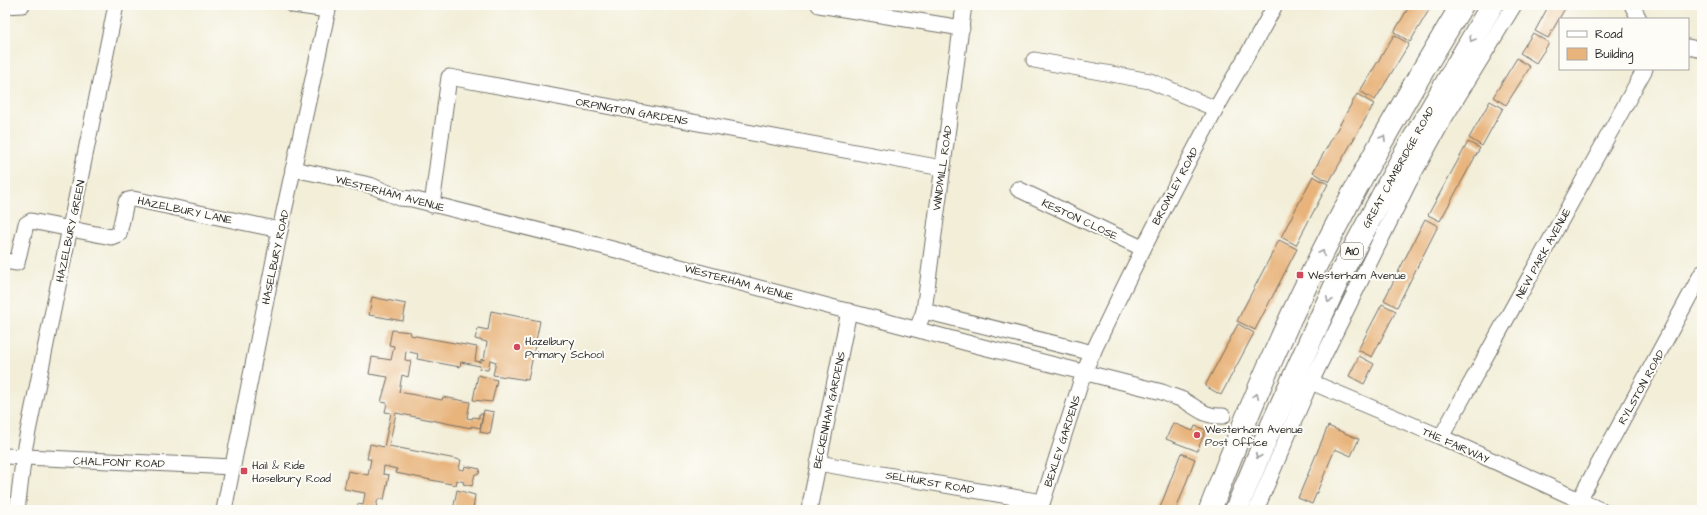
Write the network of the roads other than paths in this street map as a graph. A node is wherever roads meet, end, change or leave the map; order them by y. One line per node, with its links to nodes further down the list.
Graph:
1 (22, 5): 11 (street)
2 (116, 5): 24 (street, HAZELBURY GREEN)
3 (293, 5): 12 (street)
4 (818, 5): 14 (street)
5 (964, 5): 14 (street, WINDMILL ROAD)
6 (1275, 5): 19 (street, BROMLEY ROAD)
7 (1462, 5): 37 (highway, A10, one-way to 7)
8 (1492, 5): 49 (highway, GREAT CAMBRIDGE ROAD / A10, one-way to 49)
9 (1514, 5): 36 (street)
10 (1632, 5): 13 (street)
11 (5, 6)
12 (329, 8): 21 (street, HASELBURY ROAD)
13 (1638, 18)
14 (962, 28): 20 (street, WINDMILL ROAD)
15 (1689, 48): 16 (street)
16 (1702, 50)
17 (1034, 60): 19 (street)
18 (1644, 70): 38 (street, NEW PARK AVENUE)
19 (1216, 109): 26 (street, BROMLEY ROAD)
20 (942, 168): 23 (street, ORPINGTON GARDENS); 30 (street, WINDMILL ROAD)
21 (293, 169): 23 (street, WESTERHAM AVENUE); 25 (street, HASELBURY ROAD)
22 (1018, 189): 26 (street, KESTON CLOSE)
23 (432, 205): 29 (street, WESTERHAM AVENUE)
24 (70, 229): 25 (street, HAZELBURY LANE); 27 (street); 40 (street, HAZELBURY GREEN)
25 (280, 230): 42 (street, HASELBURY ROAD)
26 (1142, 248): 34 (street, BROMLEY ROAD)
27 (5, 261)
28 (1702, 273): 43 (street, RYLSTON ROAD)
29 (850, 311): 31 (street, WESTERHAM AVENUE); 41 (street, BECKENHAM GARDENS)
30 (924, 311): 31 (street, WINDMILL ROAD); 32 (street)
31 (917, 330): 33 (street, WESTERHAM AVENUE)
32 (1006, 331): 33 (street); 34 (street)
33 (1000, 351): 35 (street, WESTERHAM AVENUE)
34 (1093, 353): 35 (street, BROMLEY ROAD)
35 (1084, 372): 37 (street, WESTERHAM AVENUE); 44 (street, BEXLEY GARDENS)
36 (1311, 382): 38 (street, THE FAIRWAY); 50 (street)
37 (1243, 426): 48 (highway, A10)
38 (1441, 437): 43 (street, THE FAIRWAY)
39 (5, 456): 40 (street, CHALFONT ROAD)
40 (24, 458): 42 (street, CHALFONT ROAD); 45 (street, HAZELBURY GREEN)
41 (818, 463): 44 (street, SELHURST ROAD); 47 (street, BECKENHAM GARDENS)
42 (233, 467): 46 (street, HASELBURY ROAD)
43 (1579, 500): 51 (street, THE FAIRWAY)
44 (1041, 506)
45 (17, 510)
46 (224, 510)
47 (809, 510)
48 (1210, 510)
49 (1236, 510)
50 (1256, 510)
51 (1601, 510)

